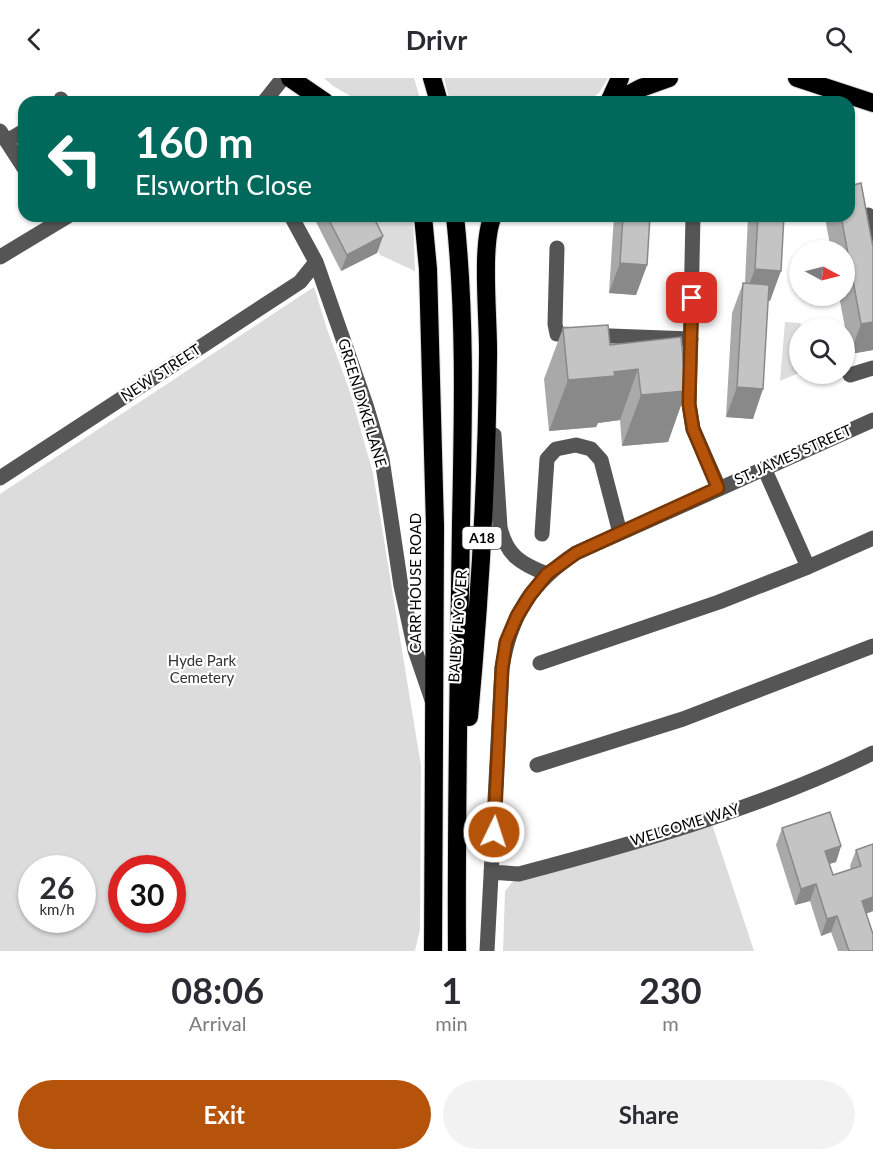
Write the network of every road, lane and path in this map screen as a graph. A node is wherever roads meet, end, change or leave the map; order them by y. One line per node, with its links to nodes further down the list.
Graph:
1 (283, 78): 7 (street)
2 (290, 78): 8 (highway)
3 (432, 78): 9 (highway)
4 (620, 78): 10 (highway)
5 (669, 78): 11 (highway)
6 (797, 78): 12 (highway)
7 (269, 96)
8 (316, 96)
9 (437, 96)
10 (612, 96)
11 (625, 96)
12 (852, 96)
13 (855, 97): 14 (highway)
14 (873, 103)
15 (4, 136): 16 (street)
16 (18, 158)
17 (868, 215): 24 (street)
18 (54, 222): 26 (street)
19 (294, 222): 27 (street, GREEN DYKE LANE)
20 (424, 222): 43 (highway, CARR HOUSE ROAD)
21 (456, 222): 46 (highway, A18)
22 (492, 222): 29 (highway, BALBY FLYOVER / A18)
23 (693, 222): 28 (street)
24 (872, 236)
25 (557, 248): 28 (street)
26 (0, 256)
27 (316, 262): 34 (street, NEW STREET); 43 (street, GREEN DYKE LANE)
28 (691, 339): 35 (street)
29 (488, 357): 40 (street); 46 (highway, BALBY FLYOVER / A18)
30 (873, 368): 31 (street)
31 (855, 373)
32 (873, 420): 33 (street, ST. JAMES STREET)
33 (764, 468): 35 (street, ST. JAMES STREET); 39 (street)
34 (0, 478)
35 (718, 488): 36 (street, ST. JAMES STREET)
36 (620, 533): 37 (street); 40 (street, ST. JAMES STREET)
37 (543, 534)
38 (873, 538): 39 (street)
39 (808, 567): 42 (street)
40 (547, 574): 47 (street, ST. JAMES STREET)
41 (873, 646): 45 (street)
42 (540, 663)
43 (433, 703): 48 (highway, CARR HOUSE ROAD)
44 (873, 753): 47 (street, WELCOME WAY)
45 (537, 765)
46 (456, 859): 49 (highway, A18)
47 (490, 872): 50 (street, ST. JAMES STREET)
48 (433, 951)
49 (457, 951)
50 (487, 951)

